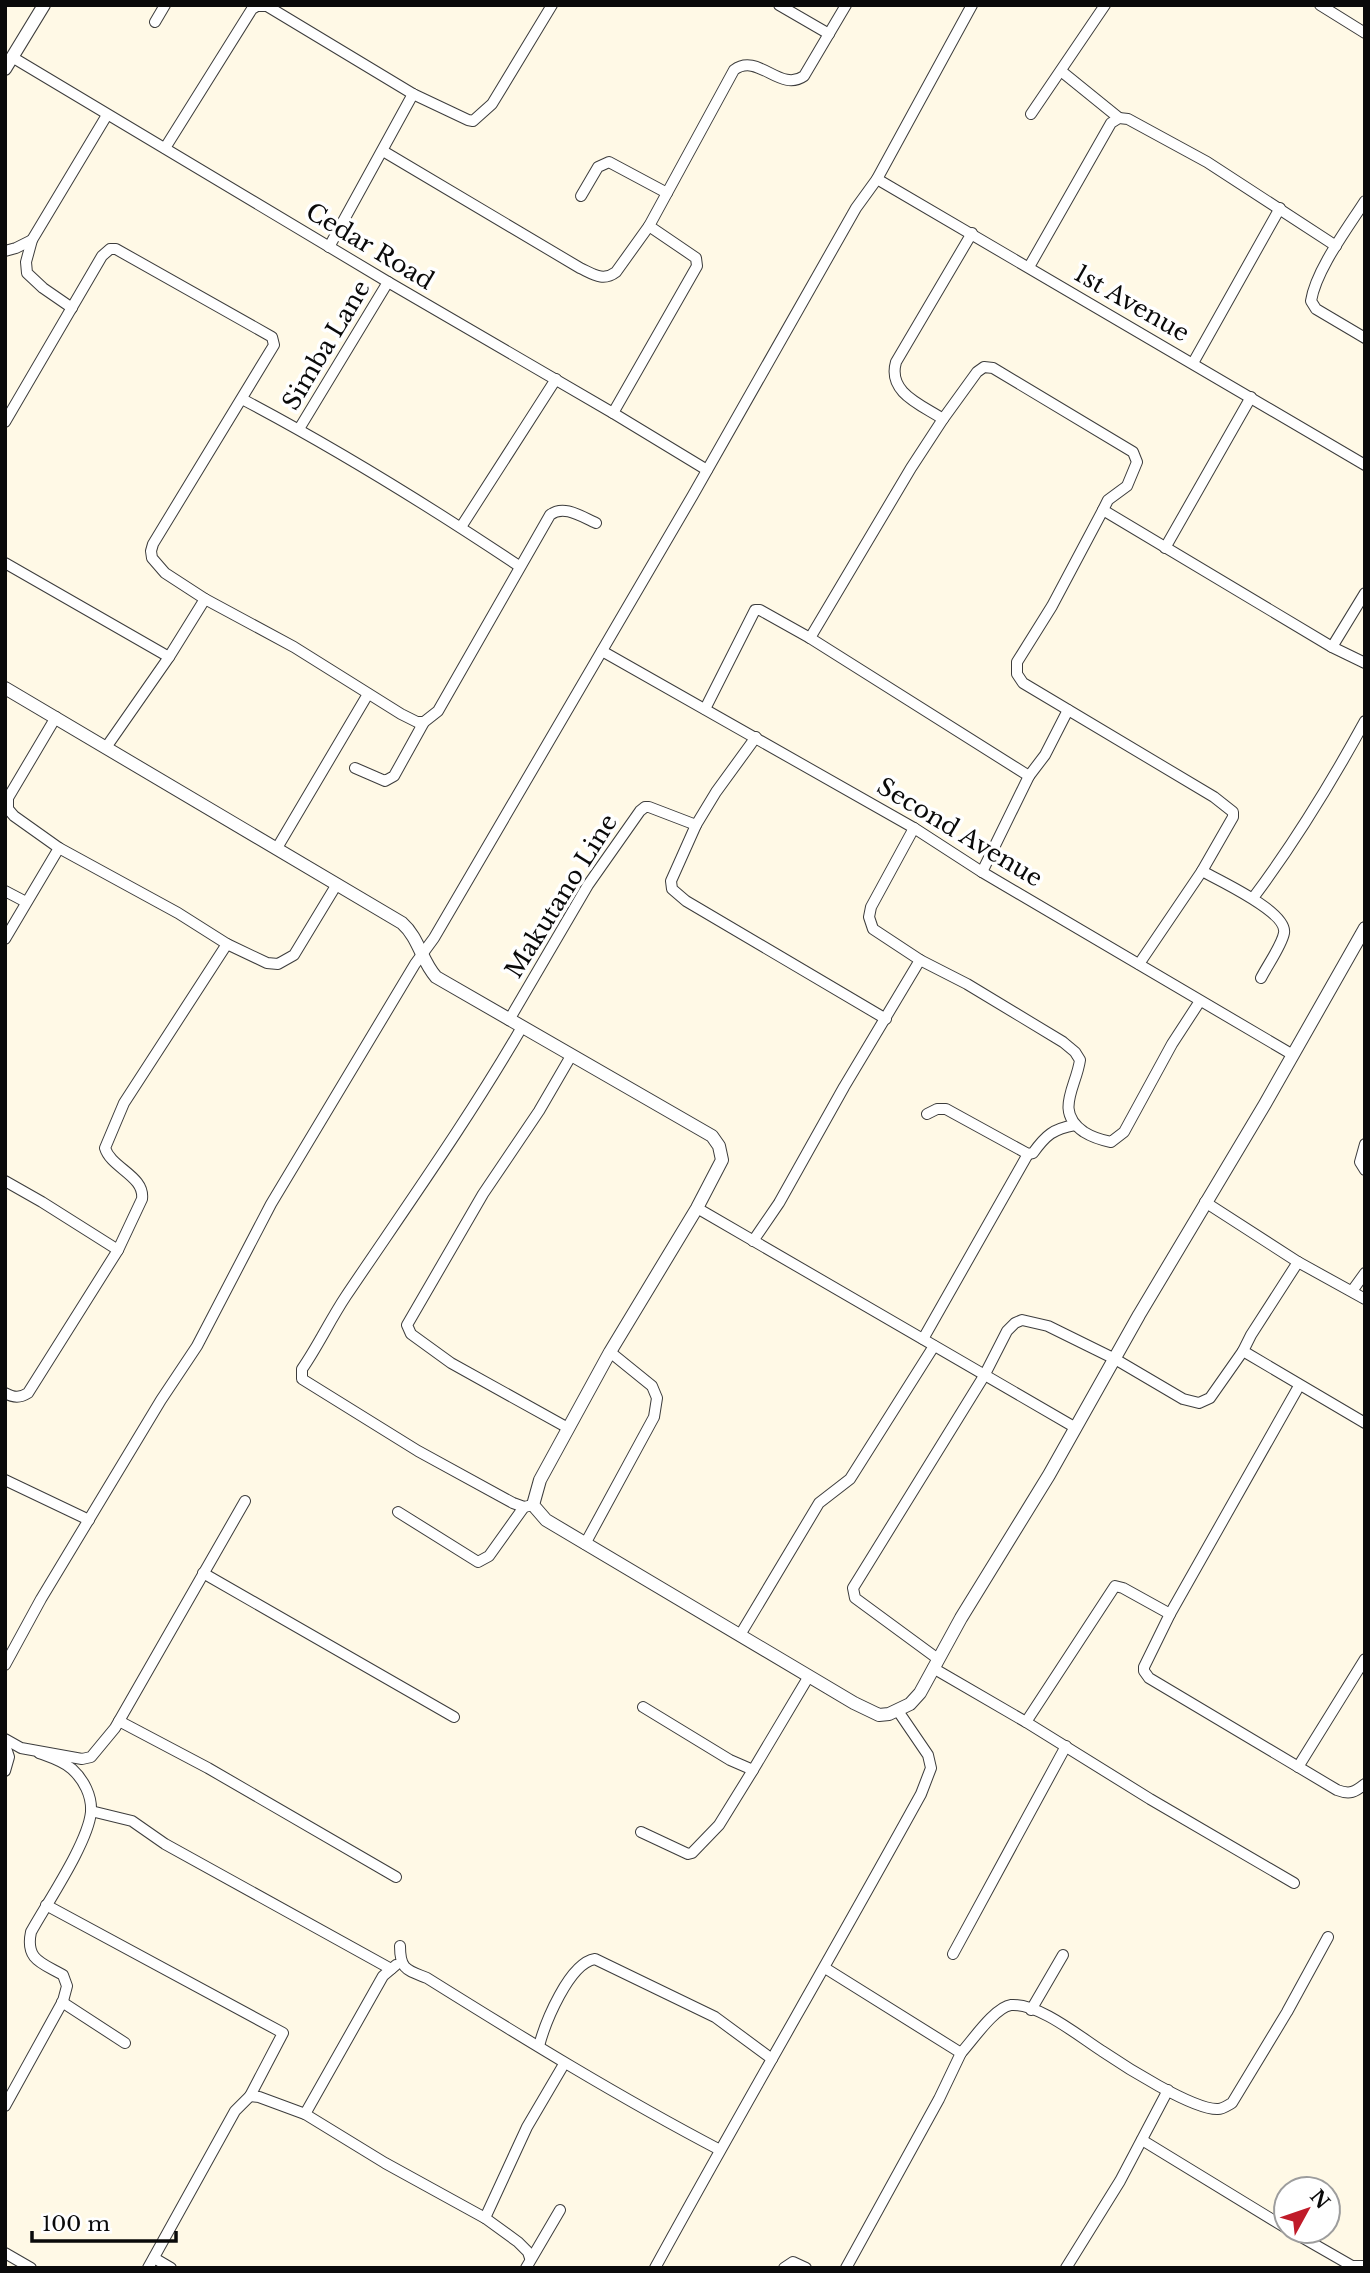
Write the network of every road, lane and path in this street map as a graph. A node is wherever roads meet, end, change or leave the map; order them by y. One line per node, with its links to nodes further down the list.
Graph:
1 (44, 5): 12 (street)
2 (165, 5): 9 (street)
3 (552, 5): 14 (street)
4 (779, 5): 11 (street)
5 (846, 5): 11 (street)
6 (972, 5): 20 (street)
7 (1105, 5): 13 (street)
8 (1320, 5): 10 (street)
9 (155, 22)
10 (1363, 28)
11 (829, 34): 21 (street)
12 (9, 63): 16 (street, Cedar Road)
13 (1060, 71): 15 (street); 17 (street)
14 (413, 94): 18 (street); 19 (street)
15 (1031, 114)
16 (107, 115): 18 (street, Cedar Road); 27 (street)
17 (1119, 118): 24 (street); 31 (street)
18 (165, 148): 29 (street, Cedar Road)
19 (383, 151): 25 (street); 29 (street)
20 (877, 178): 26 (street, 1st Avenue); 44 (street)
21 (667, 192): 22 (street); 25 (street)
22 (581, 196)
23 (1365, 201): 28 (street)
24 (1280, 208): 28 (street); 35 (street)
25 (649, 226): 39 (street)
26 (972, 233): 31 (street, 1st Avenue); 40 (street)
27 (32, 240): 30 (street); 33 (street)
28 (1336, 246): 34 (street)
29 (329, 247): 32 (street, Cedar Road)
30 (5, 251)
31 (1029, 267): 35 (street, 1st Avenue)
32 (388, 282): 36 (street, Cedar Road); 42 (street, Simba Lane)
33 (72, 308): 38 (street); 41 (street)
34 (1365, 338)
35 (1193, 363): 37 (street, 1st Avenue)
36 (556, 379): 39 (street, Cedar Road); 47 (street)
37 (1251, 397): 43 (street, 1st Avenue); 48 (street)
38 (242, 399): 42 (street); 52 (street)
39 (613, 413): 44 (street, Cedar Road)
40 (943, 419): 45 (street); 53 (street)
41 (5, 422)
42 (299, 429): 47 (street)
43 (1365, 465)
44 (707, 470): 55 (street)
45 (1103, 510): 48 (street); 61 (street)
46 (596, 523): 50 (street)
47 (461, 527): 50 (street)
48 (1165, 548): 54 (street)
49 (5, 563): 56 (street)
50 (519, 566): 64 (street)
51 (1365, 593): 54 (street)
52 (205, 599): 56 (street); 59 (street)
53 (810, 638): 60 (street); 68 (street)
54 (1332, 647): 57 (street)
55 (602, 651): 60 (street, Second Avenue); 82 (street)
56 (169, 657): 66 (street)
57 (1365, 663)
58 (5, 688): 62 (street)
59 (368, 694): 64 (street); 72 (street)
60 (705, 709): 65 (street, Second Avenue)
61 (1068, 710): 68 (street); 73 (street)
62 (56, 717): 66 (street); 71 (street)
63 (1365, 721): 77 (street)
64 (424, 722): 67 (street)
65 (756, 737): 69 (street); 70 (street, Second Avenue)
66 (107, 746): 72 (street)
67 (355, 768)
68 (1029, 775): 74 (street)
69 (696, 825): 87 (street); 88 (street, Makutano Line)
70 (914, 828): 74 (street, Second Avenue); 83 (street)
71 (59, 848): 78 (street); 81 (street)
72 (276, 848): 75 (street)
73 (1202, 871): 77 (street); 84 (street)
74 (982, 872): 84 (street, Second Avenue)
75 (337, 884): 81 (street); 82 (street)
76 (5, 891): 78 (street)
77 (1253, 898): 85 (street)
78 (26, 902): 80 (street)
79 (1365, 928): 90 (street)
80 (5, 939)
81 (227, 944): 101 (street)
82 (421, 954): 88 (street); 121 (street)
83 (920, 960): 87 (street); 93 (street)
84 (1139, 964): 86 (street, Second Avenue)
85 (1261, 978)
86 (1200, 1001): 90 (street, Second Avenue); 93 (street)
87 (886, 1019): 100 (street)
88 (509, 1020): 89 (street)
89 (522, 1027): 91 (street); 119 (street)
90 (1293, 1055): 98 (street)
91 (571, 1056): 99 (street); 115 (street)
92 (927, 1114): 95 (street)
93 (1075, 1125): 95 (street)
94 (1365, 1144): 96 (street)
95 (1028, 1154): 106 (street)
96 (1365, 1170)
97 (5, 1181): 101 (street)
98 (1205, 1202): 102 (street); 110 (street)
99 (697, 1208): 100 (street); 109 (street)
100 (753, 1241): 106 (street)
101 (118, 1250): 113 (street)
102 (1297, 1262): 104 (street); 108 (street)
103 (1365, 1273): 104 (street)
104 (1352, 1291): 105 (street)
105 (1365, 1299)
106 (923, 1339): 107 (street)
107 (934, 1346): 111 (street); 125 (street)
108 (1243, 1351): 110 (street); 112 (street)
109 (610, 1352): 115 (street); 122 (street)
110 (1115, 1359): 111 (street); 116 (street)
111 (984, 1376): 116 (street); 127 (street)
112 (1299, 1386): 114 (street); 124 (street)
113 (5, 1393)
114 (1365, 1423)
115 (568, 1428): 119 (street)
116 (1076, 1429): 127 (street)
117 (5, 1480): 121 (street)
118 (245, 1501): 123 (street)
119 (529, 1506): 120 (street); 122 (street)
120 (398, 1512)
121 (89, 1520): 128 (street)
122 (585, 1544): 125 (street)
123 (203, 1573): 132 (street); 133 (street)
124 (1170, 1614): 134 (street); 139 (street)
125 (740, 1635): 129 (street)
126 (1365, 1659): 139 (street)
127 (936, 1663): 131 (street); 134 (street)
128 (5, 1665)
129 (809, 1676): 131 (street); 140 (street)
130 (643, 1707): 140 (street)
131 (898, 1711): 153 (street)
132 (454, 1717)
133 (119, 1721): 138 (street); 145 (street)
134 (1026, 1722): 137 (street)
135 (5, 1739): 138 (street)
136 (5, 1745): 141 (street)
137 (1066, 1746): 146 (street); 150 (street)
138 (39, 1753): 143 (street)
139 (1298, 1767): 142 (street)
140 (753, 1770): 144 (street)
141 (5, 1771)
142 (1365, 1784)
143 (91, 1811): 147 (street); 154 (street)
144 (641, 1832)
145 (396, 1877)
146 (1294, 1883)
147 (46, 1905): 155 (street); 163 (street)
148 (1328, 1937): 162 (street)
149 (400, 1946): 152 (street)
150 (953, 1954)
151 (1062, 1955): 156 (street)
152 (401, 1962): 154 (street); 158 (street)
153 (825, 1968): 159 (street); 160 (street)
154 (391, 1969): 165 (street)
155 (62, 2002): 157 (street); 164 (street)
156 (1031, 2010): 159 (street); 162 (street)
157 (125, 2043)
158 (539, 2046): 160 (street); 161 (street)
159 (961, 2053): 181 (street)
160 (772, 2059): 167 (street)
161 (564, 2064): 167 (street); 169 (street)
162 (1168, 2090): 166 (street)
163 (250, 2096): 165 (street); 173 (street)
164 (5, 2106)
165 (305, 2114): 169 (street)
166 (1142, 2140): 170 (street); 182 (street)
167 (720, 2150): 178 (street)
168 (560, 2210): 174 (street)
169 (485, 2218): 174 (street)
170 (1272, 2219)
171 (1315, 2245): 175 (street)
172 (5, 2253): 176 (street)
173 (151, 2263): 177 (street)
174 (528, 2263)
175 (1365, 2266)
176 (31, 2268)
177 (171, 2268)
178 (655, 2268)
179 (784, 2268): 180 (street)
180 (806, 2268)
181 (846, 2268)
182 (1066, 2268)

